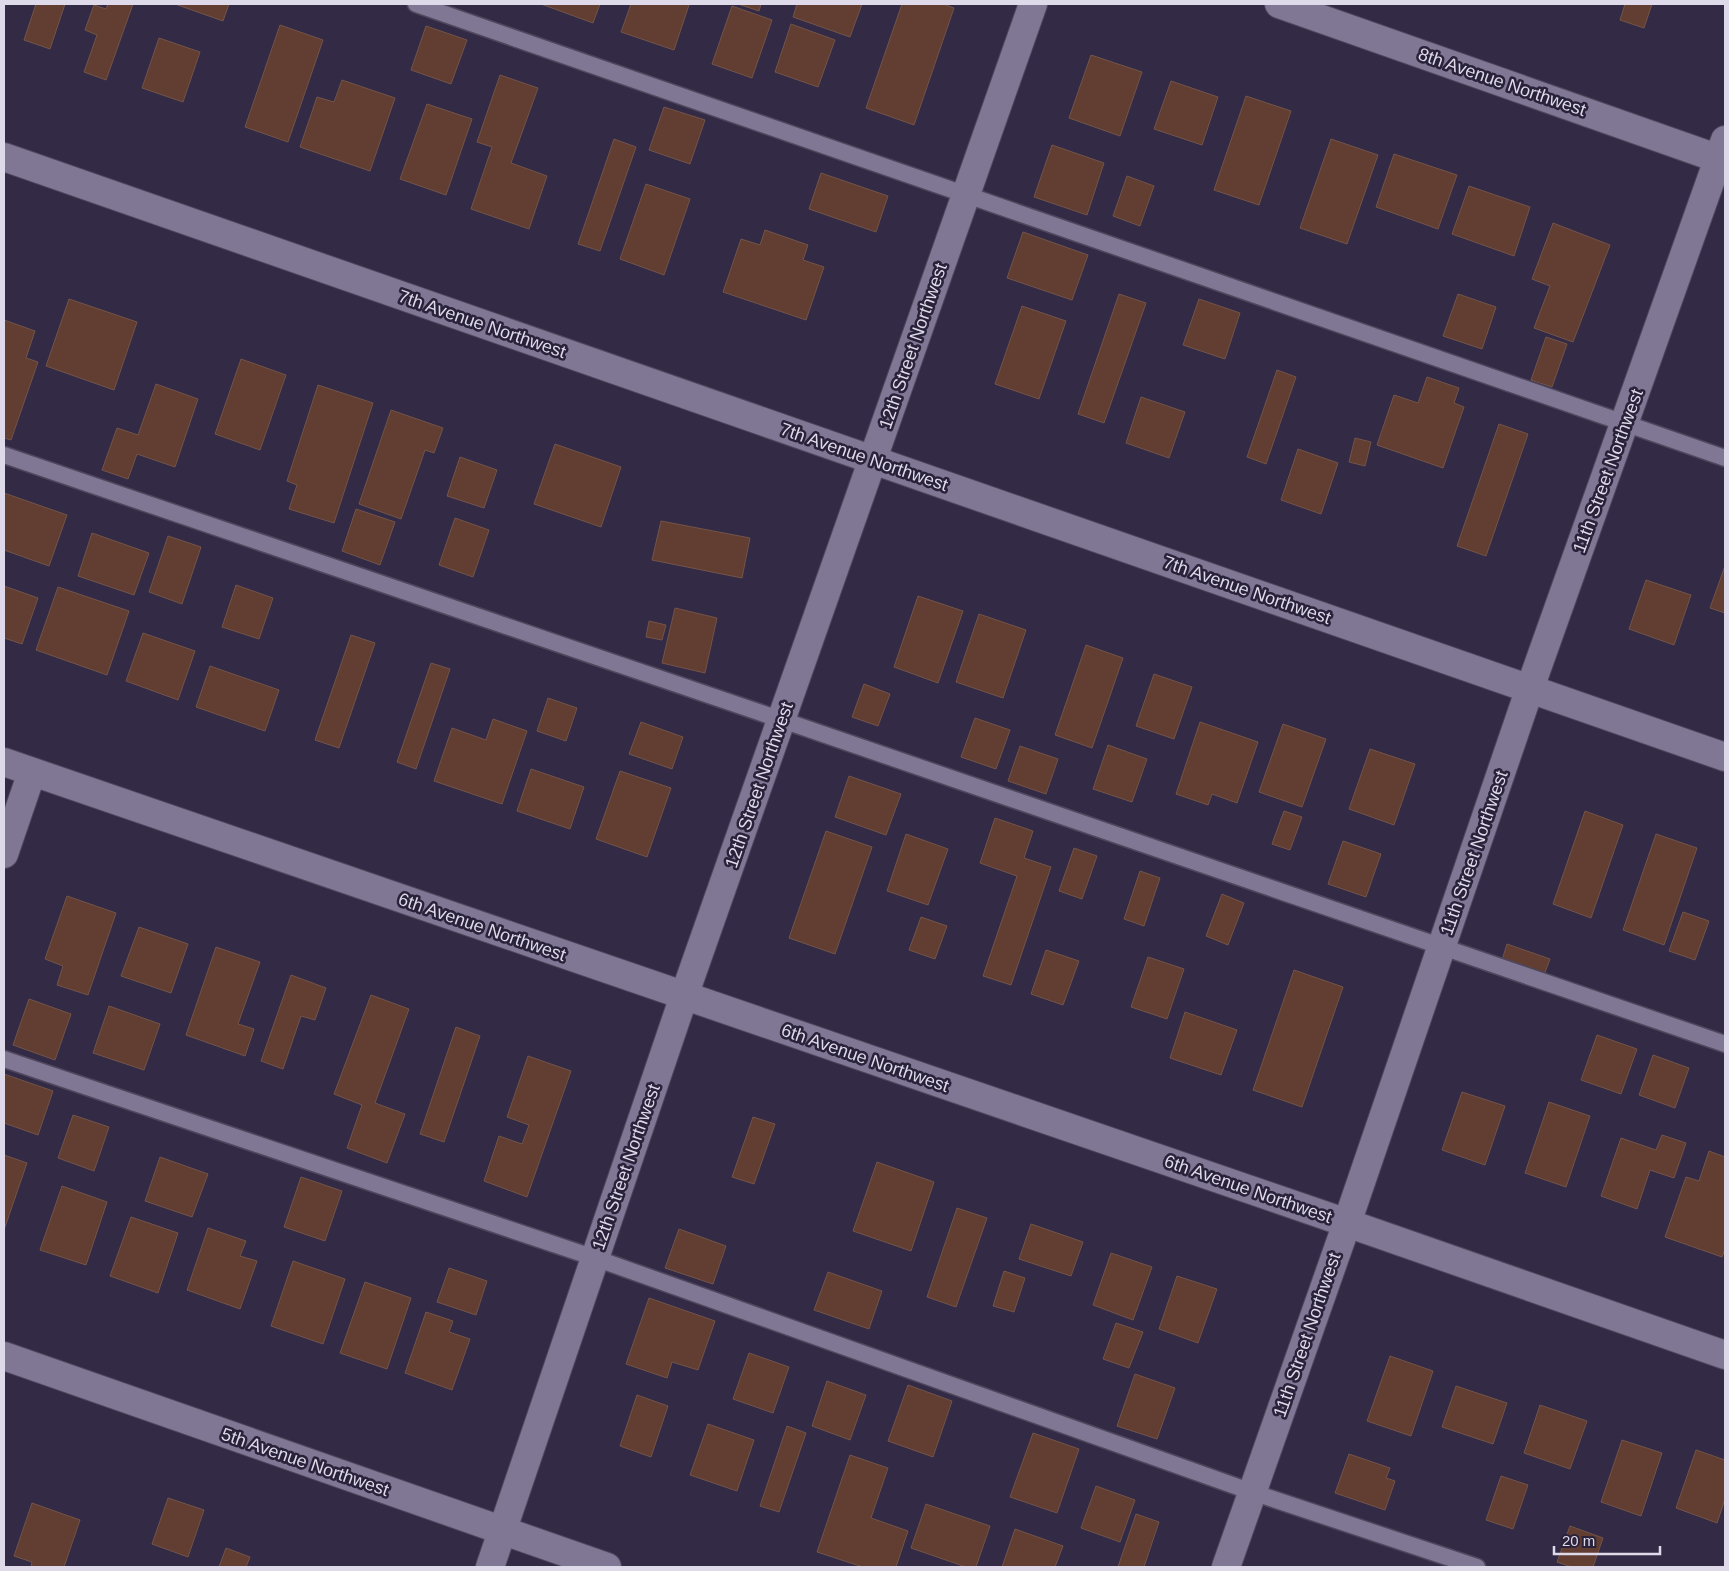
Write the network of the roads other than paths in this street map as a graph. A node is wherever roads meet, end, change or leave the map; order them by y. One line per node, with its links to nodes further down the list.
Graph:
1 (416, 4): 6 (lane)
2 (1033, 4): 6 (street, 12th Street Northwest)
3 (1279, 4): 4 (street, 8th Avenue Northwest)
4 (1723, 153): 7 (street, 11th Street Northwest)
5 (4, 157): 10 (street, 7th Avenue Northwest)
6 (966, 195): 7 (lane); 10 (street, 12th Street Northwest)
7 (1625, 424): 9 (lane); 11 (street, 11th Street Northwest)
8 (4, 455): 12 (lane)
9 (1725, 458)
10 (873, 460): 11 (street, 7th Avenue Northwest); 12 (street, 12th Street Northwest)
11 (1530, 688): 13 (street, 7th Avenue Northwest); 17 (street, 11th Street Northwest)
12 (782, 720): 17 (lane); 18 (street, 12th Street Northwest)
13 (1725, 757)
14 (4, 762): 15 (street, 6th Avenue Northwest)
15 (32, 772): 16 (street); 18 (street, 6th Avenue Northwest)
16 (4, 854)
17 (1442, 947): 19 (lane); 21 (street, 11th Street Northwest)
18 (684, 996): 21 (street, 6th Avenue Northwest); 22 (street, 12th Street Northwest)
19 (1725, 1044)
20 (4, 1059): 22 (lane)
21 (1347, 1223): 23 (street, 6th Avenue Northwest); 25 (street, 11th Street Northwest)
22 (595, 1258): 25 (lane); 26 (street, 12th Street Northwest)
23 (1725, 1355)
24 (4, 1356): 26 (street, 5th Avenue Northwest)
25 (1252, 1492): 29 (street, 11th Street Northwest); 30 (lane)
26 (502, 1532): 27 (street, 12th Street Northwest); 28 (street, 5th Avenue Northwest)
27 (490, 1567)
28 (606, 1567)
29 (1226, 1567)
30 (1477, 1567)

